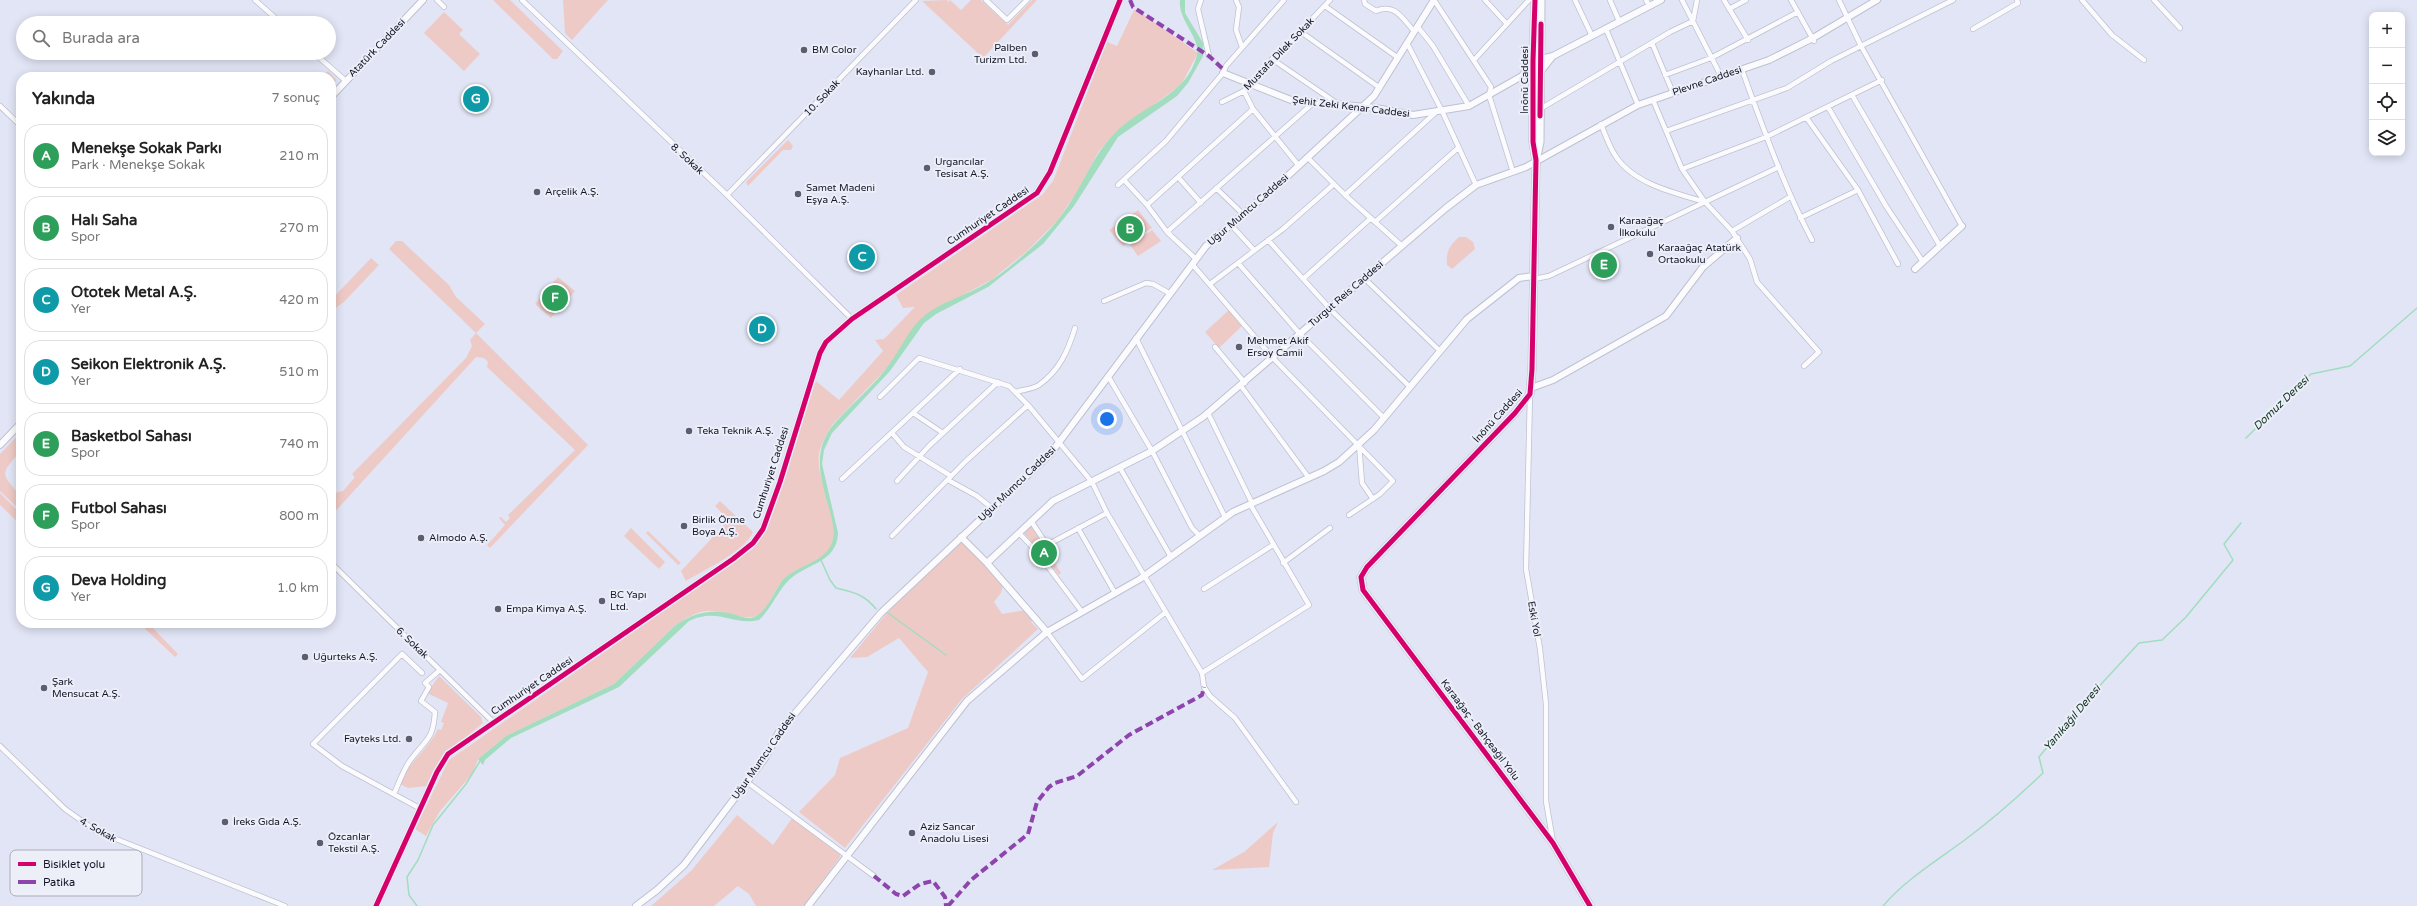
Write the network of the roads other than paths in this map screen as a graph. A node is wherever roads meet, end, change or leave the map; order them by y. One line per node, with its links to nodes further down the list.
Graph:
1 (255, 0): 38 (street)
2 (423, 0): 76 (street, Atatürk Caddesi)
3 (437, 0): 35 (street)
4 (522, 0): 118 (street, 8. Sokak)
5 (916, 0): 118 (street, 10. Sokak)
6 (986, 0): 7 (street)
7 (1027, 0)
8 (1120, 0): 150 (street, Cumhuriyet Caddesi)
9 (1201, 0): 55 (street)
10 (1236, 0): 54 (street)
11 (1284, 0): 54 (street)
12 (1330, 0): 34 (street, Mustafa Dilek Sokak)
13 (1364, 0): 44 (street)
14 (1434, 0): 44 (street, Uğur Mumcu Caddesi); 61 (street)
15 (1485, 0): 42 (street)
16 (1529, 0): 42 (street)
17 (1535, 0): 64 (main road, İnönü Caddesi)
18 (1541, 0): 62 (main road, İnönü Caddesi)
19 (1574, 0): 48 (street)
20 (1610, 0): 40 (street)
21 (1661, 0): 33 (street)
22 (1682, 0): 41 (street)
23 (1697, 0): 41 (street)
24 (1724, 0): 36 (street)
25 (1746, 0): 36 (street)
26 (1791, 0): 37 (street)
27 (1839, 0): 39 (street)
28 (1877, 0): 39 (street, Plevne Caddesi)
29 (1953, 0): 53 (street)
30 (2017, 0): 46 (street)
31 (2082, 0): 63 (street)
32 (2154, 0): 43 (street)
33 (1647, 2): 40 (street)
34 (1325, 6): 47 (street, Mustafa Dilek Sokak); 57 (street)
35 (444, 7)
36 (1730, 9): 50 (street)
37 (1798, 12): 49 (street); 50 (street)
38 (273, 16)
39 (1848, 16): 49 (street, Plevne Caddesi); 53 (street)
40 (1619, 21): 45 (street)
41 (1693, 21): 52 (street); 58 (street)
42 (1507, 24): 61 (street)
43 (2180, 28)
44 (1416, 29): 51 (street, Uğur Mumcu Caddesi); 91 (street)
45 (1606, 29): 48 (street); 65 (street)
46 (1973, 29)
47 (1301, 32): 59 (street, Mustafa Dilek Sokak); 78 (street)
48 (1592, 36): 56 (street)
49 (1813, 39): 66 (street, Plevne Caddesi)
50 (1748, 40): 58 (street)
51 (1407, 43): 57 (street, Uğur Mumcu Caddesi); 96 (street)
52 (1652, 43): 65 (street); 72 (street)
53 (1861, 46): 75 (street); 85 (street)
54 (1242, 47): 70 (street)
55 (1209, 56)
56 (1553, 56): 62 (street); 67 (street)
57 (1397, 57): 78 (street, Uğur Mumcu Caddesi)
58 (1711, 58): 72 (street); 74 (street)
59 (1272, 59): 77 (street, Mustafa Dilek Sokak); 88 (street)
60 (322, 60): 68 (street)
61 (1474, 60): 82 (street)
62 (1541, 60): 64 (street); 67 (main road, İnönü Caddesi)
63 (2144, 60)
64 (1533, 61): 71 (main road, İnönü Caddesi); 73 (street)
65 (1619, 63): 89 (street); 95 (street)
66 (1742, 70): 74 (street, Plevne Caddesi); 85 (street)
67 (1541, 71): 71 (street); 95 (main road, İnönü Caddesi)
68 (336, 72)
69 (336, 72): 76 (street)
70 (1223, 73): 77 (street, Şehit Zeki Kenar Caddesi); 112 (street)
71 (1533, 74): 73 (street); 106 (main road, İnönü Caddesi)
72 (1665, 75): 81 (street)
73 (1522, 76): 82 (street, Şehit Zeki Kenar Caddesi)
74 (1722, 78): 81 (street, Plevne Caddesi)
75 (1882, 80): 83 (street); 129 (street)
76 (346, 81): 80 (street, Atatürk Caddesi)
77 (1250, 85): 79 (street, Mustafa Dilek Sokak); 87 (street, Şehit Zeki Kenar Caddesi)
78 (1380, 88): 92 (street, Uğur Mumcu Caddesi)
79 (1244, 91): 86 (street, Mustafa Dilek Sokak); 94 (street)
80 (336, 92)
81 (1673, 93): 84 (street, Plevne Caddesi)
82 (1489, 95): 91 (street, Şehit Zeki Kenar Caddesi); 110 (street)
83 (1852, 95): 93 (street); 136 (street)
84 (1653, 100): 89 (street, Plevne Caddesi); 101 (street)
85 (1753, 100): 101 (street); 102 (street)
86 (1222, 102)
87 (1312, 104): 88 (street, Şehit Zeki Kenar Caddesi); 103 (street)
88 (1339, 105): 92 (street, Şehit Zeki Kenar Caddesi)
89 (1638, 105): 100 (street, Plevne Caddesi)
90 (0, 106): 99 (street)
91 (1469, 106): 96 (street, Şehit Zeki Kenar Caddesi)
92 (1362, 107): 97 (street, Şehit Zeki Kenar Caddesi); 105 (street, Uğur Mumcu Caddesi)
93 (1828, 107): 98 (street); 139 (street)
94 (1253, 108): 103 (street); 111 (street)
95 (1540, 109): 106 (main road, İnönü Caddesi)
96 (1442, 111): 97 (street, Şehit Zeki Kenar Caddesi); 104 (street)
97 (1435, 113): 119 (street)
98 (1806, 117): 102 (street); 117 (street)
99 (16, 121)
100 (1601, 124): 106 (street, Plevne Caddesi); 121 (street)
101 (1666, 131): 109 (street)
102 (1766, 137): 108 (street); 109 (street)
103 (1274, 138): 107 (street); 116 (street)
104 (1458, 148): 115 (street); 127 (street)
105 (1308, 158): 107 (street, Uğur Mumcu Caddesi); 113 (street)
106 (1536, 160): 110 (street, Turgut Reis Caddesi); 143 (main road, İnönü Caddesi)
107 (1298, 166): 124 (street, Uğur Mumcu Caddesi)
108 (1779, 167): 120 (street); 121 (street)
109 (1682, 169): 121 (street)
110 (1513, 172): 115 (street, Turgut Reis Caddesi)
111 (1178, 178): 122 (street); 123 (street)
112 (1124, 180): 114 (street); 123 (street)
113 (1334, 184): 119 (street); 133 (street)
114 (1118, 185)
115 (1476, 185): 135 (street, Turgut Reis Caddesi)
116 (1216, 188): 122 (street); 124 (street)
117 (1858, 190): 126 (street); 141 (street)
118 (727, 195): 150 (street, 8. Sokak)
119 (1345, 195): 125 (street)
120 (1790, 197): 126 (street); 130 (street)
121 (1705, 202): 130 (street); 143 (street)
122 (1201, 203): 131 (street)
123 (1147, 205): 131 (street)
124 (1243, 214): 128 (street, Uğur Mumcu Caddesi)
125 (1371, 218): 127 (street); 144 (street)
126 (1800, 218): 134 (street)
127 (1375, 222): 135 (street)
128 (1231, 225): 137 (street); 138 (street, Uğur Mumcu Caddesi)
129 (1962, 226): 136 (street)
130 (1732, 231): 132 (street)
131 (1167, 232): 138 (street)
132 (1737, 238): 157 (street); 163 (street)
133 (1268, 240): 137 (street); 144 (street)
134 (1812, 240)
135 (1402, 246): 145 (street, Turgut Reis Caddesi)
136 (1940, 246): 139 (street)
137 (1254, 250): 140 (street)
138 (1194, 262): 146 (street); 147 (street, Uğur Mumcu Caddesi)
139 (1923, 262): 142 (street)
140 (1238, 263): 146 (street); 152 (street)
141 (1898, 264)
142 (1915, 269)
143 (1534, 278): 155 (street); 163 (main road, İnönü Caddesi)
144 (1303, 279): 149 (street)
145 (1365, 279): 149 (street, Turgut Reis Caddesi); 155 (street)
146 (1210, 284): 156 (street)
147 (1169, 293): 148 (street); 153 (street, Uğur Mumcu Caddesi)
148 (1104, 301)
149 (1330, 309): 152 (street, Turgut Reis Caddesi); 162 (street)
150 (852, 319): 213 (street, Cumhuriyet Caddesi)
151 (1075, 328): 164 (street)
152 (1300, 334): 156 (street, Turgut Reis Caddesi); 169 (street)
153 (1136, 338): 159 (street, Uğur Mumcu Caddesi); 171 (street)
154 (1215, 347): 161 (street)
155 (1439, 350): 162 (street)
156 (1273, 358): 161 (street, Turgut Reis Caddesi); 175 (street)
157 (1804, 366)
158 (960, 369): 160 (street); 165 (street); 167 (street)
159 (1108, 376): 174 (street, Uğur Mumcu Caddesi); 177 (street)
160 (998, 382): 164 (street); 173 (street)
161 (1243, 385): 168 (street, Turgut Reis Caddesi); 181 (street)
162 (1410, 387): 169 (street)
163 (1530, 391): 202 (main road, İnönü Caddesi); 219 (street, Eski Yol)
164 (1015, 392): 166 (street)
165 (880, 397)
166 (1028, 406): 174 (street); 180 (street)
167 (913, 413): 172 (street); 173 (street)
168 (1208, 413): 171 (street, Turgut Reis Caddesi); 186 (street)
169 (1383, 417): 175 (street)
170 (16, 428): 176 (street)
171 (1181, 431): 177 (street, Turgut Reis Caddesi); 190 (street)
172 (892, 433): 178 (street); 182 (street)
173 (943, 433): 178 (street)
174 (1058, 443): 184 (street); 187 (street, Uğur Mumcu Caddesi)
175 (1359, 444): 181 (street); 185 (street); 185 (street)
176 (0, 445)
177 (1152, 450): 179 (street, Turgut Reis Caddesi); 196 (street)
178 (920, 458): 180 (street); 183 (street)
179 (1120, 468): 184 (street, Turgut Reis Caddesi); 199 (street)
180 (949, 478): 187 (street); 195 (street)
181 (1309, 478): 186 (street)
182 (842, 479)
183 (897, 481)
184 (1092, 482): 188 (street); 191 (street, Turgut Reis Caddesi)
185 (1373, 499): 189 (street)
186 (1251, 504): 190 (street); 198 (street)
187 (992, 508): 197 (street, Uğur Mumcu Caddesi)
188 (1107, 512): 192 (street); 204 (street)
189 (1348, 515)
190 (1225, 517): 196 (street)
191 (1031, 521): 192 (street); 194 (street, Turgut Reis Caddesi)
192 (1078, 528): 206 (street)
193 (1330, 528): 201 (street)
194 (1019, 533): 200 (street, Turgut Reis Caddesi); 207 (street)
195 (892, 536)
196 (1200, 536): 199 (street)
197 (962, 537): 200 (street); 215 (street, Uğur Mumcu Caddesi)
198 (1273, 545): 201 (street); 205 (street)
199 (1171, 556): 204 (street)
200 (987, 563): 209 (street)
201 (1283, 563): 212 (street)
202 (1366, 566): 219 (main road, Karaağaç - Bahçeağıl Yolu)
203 (336, 568): 210 (street, 6. Sokak)
204 (1144, 576): 206 (street); 208 (street)
205 (1204, 589)
206 (1115, 593): 207 (street)
207 (1082, 612): 209 (street)
208 (1166, 612): 209 (street); 212 (street)
209 (1047, 632): 220 (street)
210 (440, 670): 213 (street, 6. Sokak); 216 (street)
211 (422, 673): 216 (street)
212 (1202, 673): 217 (street)
213 (494, 723): 218 (street, Cumhuriyet Caddesi)
214 (0, 746): 222 (street, 4. Sokak)
215 (747, 782): 220 (street); 224 (street, Uğur Mumcu Caddesi)
216 (394, 794): 218 (street)
217 (1296, 802)
218 (421, 809): 223 (street, Cumhuriyet Caddesi)
219 (1553, 843): 226 (main road, Karaağaç - Bahçeağıl Yolu)
220 (847, 856): 221 (street); 225 (street)
221 (874, 876)
222 (285, 906)
223 (376, 906)
224 (636, 906)
225 (808, 906)
226 (1590, 906)

